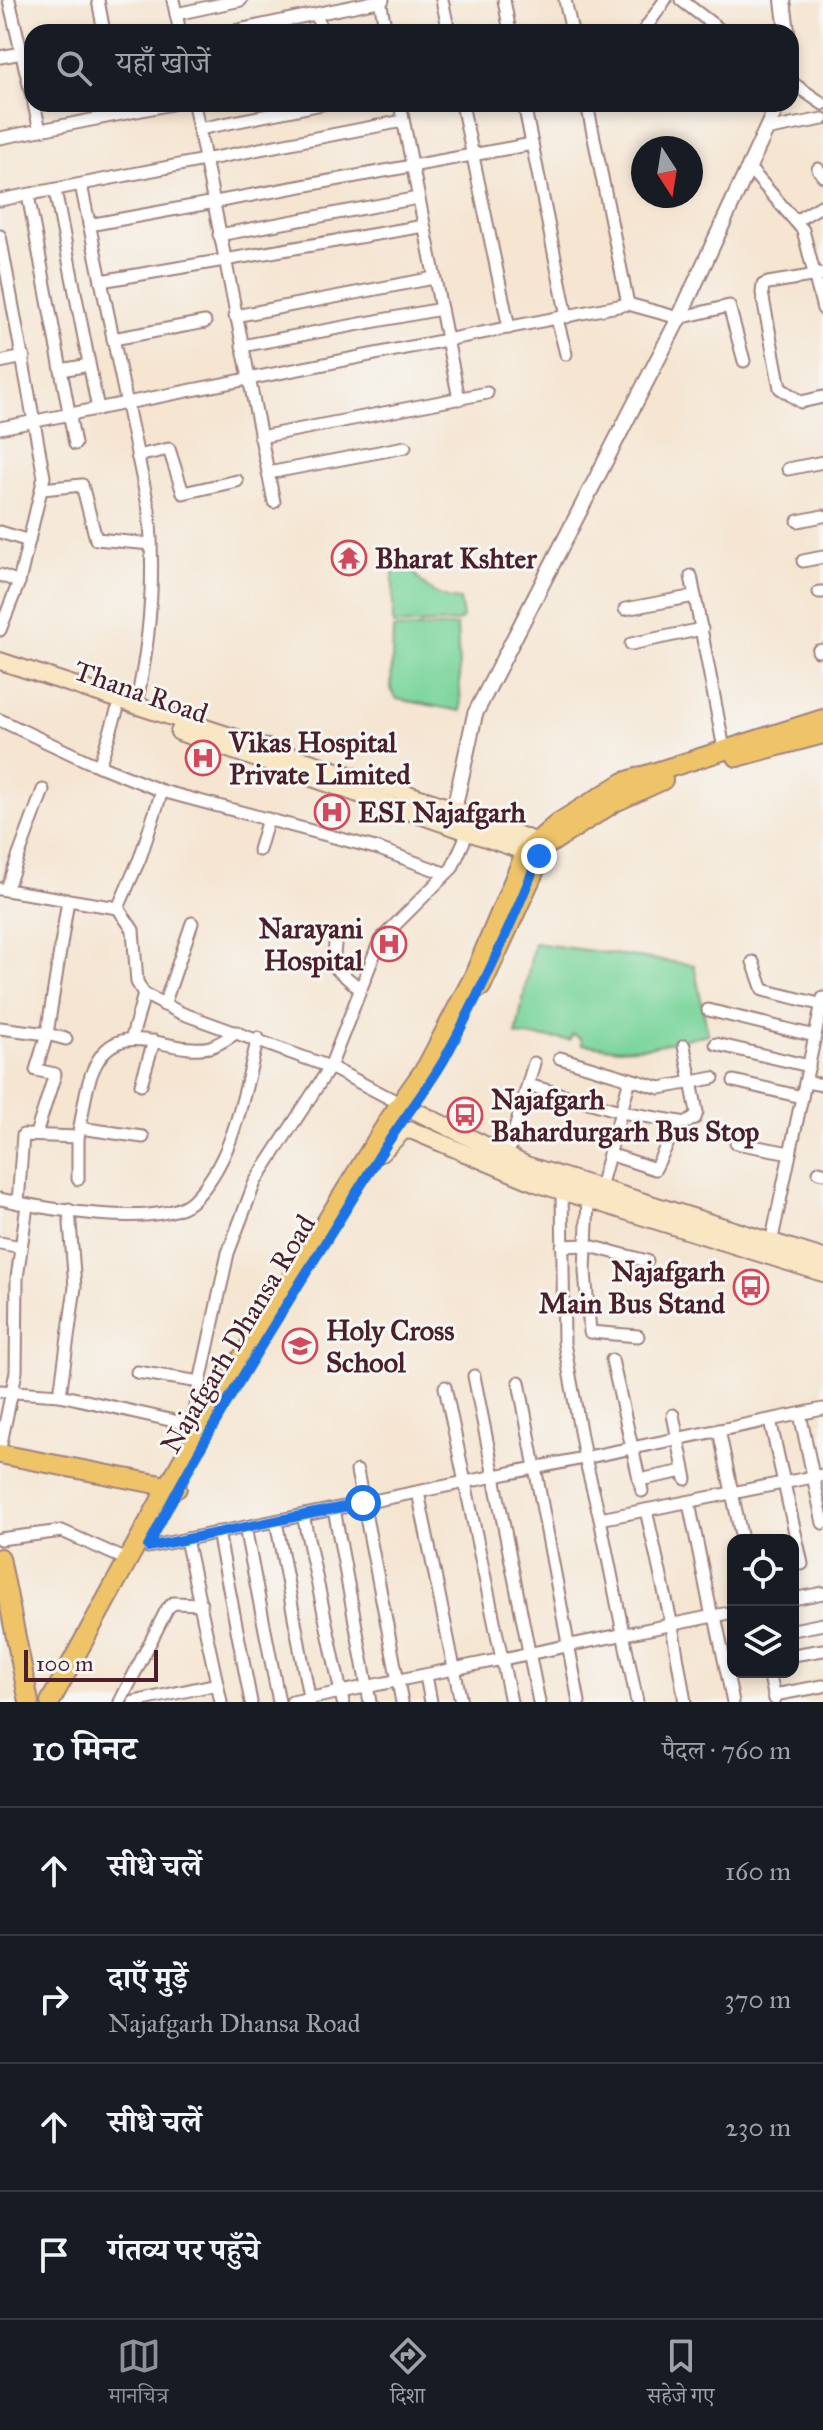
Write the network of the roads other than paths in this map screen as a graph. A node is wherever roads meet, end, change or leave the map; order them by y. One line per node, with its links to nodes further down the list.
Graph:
1 (8, 0): 11 (street); 26 (street)
2 (98, 0): 15 (street)
3 (173, 0): 13 (street)
4 (241, 0): 13 (street)
5 (381, 0): 14 (street); 19 (street)
6 (442, 0): 20 (street)
7 (504, 0): 21 (street)
8 (565, 0): 22 (street)
9 (665, 0): 23 (street)
10 (681, 0): 24 (street)
11 (0, 1)
12 (786, 1): 25 (street)
13 (176, 14): 16 (street)
14 (317, 14): 17 (street); 18 (street)
15 (102, 24)
16 (178, 24)
17 (292, 24)
18 (319, 24)
19 (385, 24)
20 (447, 24)
21 (508, 24)
22 (570, 24)
23 (648, 24)
24 (708, 24)
25 (787, 24)
26 (22, 53): 27 (street); 28 (street)
27 (0, 57)
28 (24, 62)
29 (799, 88): 30 (street)
30 (823, 104)
31 (36, 112): 43 (street)
32 (109, 112): 43 (street)
33 (196, 112): 42 (street)
34 (276, 112): 42 (street)
35 (401, 112): 41 (street)
36 (464, 112): 47 (street)
37 (526, 112): 46 (street)
38 (589, 112): 67 (street)
39 (774, 112): 44 (street)
40 (823, 119): 44 (street)
41 (403, 121): 48 (street); 49 (street)
42 (199, 129): 48 (street)
43 (40, 130): 45 (street)
44 (765, 130): 50 (street)
45 (0, 138)
46 (532, 144): 47 (street); 71 (street)
47 (472, 155): 49 (street); 74 (street)
48 (204, 160): 51 (street); 56 (street)
49 (412, 165): 54 (street); 56 (street)
50 (750, 169): 58 (street); 72 (street)
51 (81, 185): 52 (street); 59 (street)
52 (55, 190): 53 (street); 82 (street)
53 (28, 195): 55 (street); 83 (street)
54 (418, 198): 60 (street); 61 (street)
55 (0, 200)
56 (213, 204): 59 (street); 61 (street)
57 (823, 205): 58 (street)
58 (797, 220): 64 (street)
59 (89, 225): 66 (street)
60 (424, 226): 63 (street); 65 (street)
61 (219, 235): 63 (street)
62 (0, 236): 79 (street)
63 (226, 262): 66 (street); 70 (street)
64 (819, 275): 69 (street); 86 (street)
65 (434, 278): 68 (street); 70 (street)
66 (101, 281): 75 (street)
67 (628, 304): 71 (street); 72 (street)
68 (441, 309): 76 (street); 77 (street)
69 (823, 309)
70 (235, 316): 77 (street)
71 (562, 318): 74 (street); 78 (street)
72 (679, 318): 80 (street); 129 (street)
73 (205, 322): 75 (street)
74 (509, 328): 76 (street)
75 (113, 339): 88 (street)
76 (447, 340): 84 (street); 87 (street)
77 (242, 346): 84 (street)
78 (566, 354)
79 (24, 357): 81 (street); 91 (street)
80 (744, 361)
81 (0, 362)
82 (89, 365): 83 (street); 89 (street)
83 (61, 370): 90 (street)
84 (248, 379): 88 (street); 93 (street)
85 (487, 393): 87 (street)
86 (823, 397)
87 (459, 399): 93 (street)
88 (127, 403): 89 (street); 96 (street)
89 (98, 409): 90 (street)
90 (69, 414): 91 (street); 94 (street)
91 (35, 421): 92 (street); 101 (street)
92 (0, 428)
93 (260, 437): 99 (street)
94 (75, 444)
95 (405, 447): 99 (street)
96 (137, 456): 100 (street); 107 (street)
97 (823, 462): 98 (street)
98 (788, 469)
99 (268, 473): 102 (street)
100 (237, 481)
101 (42, 489): 106 (street); 107 (street)
102 (274, 502)
103 (823, 516): 104 (street)
104 (798, 521)
105 (0, 532): 106 (street)
106 (29, 541): 112 (street)
107 (151, 544): 120 (street)
108 (823, 557): 109 (street)
109 (803, 561)
110 (0, 575): 112 (street)
111 (691, 576): 113 (street)
112 (19, 582): 116 (street)
113 (695, 596): 114 (street); 115 (street)
114 (625, 609)
115 (702, 629): 117 (street); 125 (street)
116 (0, 630)
117 (631, 644)
118 (0, 661): 120 (main road)
119 (0, 669): 121 (main road, Thana Road)
120 (136, 705): 129 (main road)
121 (117, 711): 126 (street); 129 (main road, Thana Road)
122 (823, 719): 125 (main road)
123 (0, 720): 126 (street)
124 (823, 734): 132 (main road)
125 (724, 749): 132 (main road)
126 (99, 766): 128 (street)
127 (43, 790): 135 (street)
128 (162, 791): 130 (street); 137 (street)
129 (452, 816): 131 (main road, Thana Road); 132 (main road)
130 (268, 819): 133 (street); 134 (street)
131 (469, 830): 132 (main road, Thana Road); 134 (street)
132 (538, 849): 170 (main road, Najafgarh Dhansa Road)
133 (259, 850)
134 (444, 873): 141 (street)
135 (3, 890): 136 (street)
136 (68, 900): 137 (street); 148 (street)
137 (118, 908): 142 (street)
138 (192, 923): 144 (street)
139 (335, 944): 141 (street)
140 (753, 962): 143 (street)
141 (360, 989): 159 (street)
142 (144, 994): 144 (street); 150 (street)
143 (823, 1003): 149 (street)
144 (164, 1005): 147 (street)
145 (708, 1010): 149 (street)
146 (0, 1028): 148 (street)
147 (237, 1032): 151 (street); 153 (street)
148 (47, 1034): 152 (street); 173 (street)
149 (815, 1036): 158 (street)
150 (132, 1037): 153 (street); 172 (street)
151 (258, 1038): 159 (street); 185 (street)
152 (66, 1039)
153 (154, 1041): 164 (street)
154 (716, 1044): 158 (street)
155 (684, 1046): 166 (street)
156 (560, 1058): 161 (street)
157 (534, 1063): 165 (street)
158 (809, 1066): 163 (street)
159 (330, 1067): 170 (street); 198 (street)
160 (713, 1078): 166 (street)
161 (630, 1079): 166 (street); 169 (street)
162 (734, 1081): 168 (street)
163 (806, 1082): 167 (street); 168 (street)
164 (141, 1084)
165 (528, 1085): 169 (street); 179 (street)
166 (692, 1085): 171 (street)
167 (823, 1085)
168 (802, 1097): 176 (street)
169 (622, 1112): 171 (street); 177 (street)
170 (403, 1113): 178 (main road, Najafgarh Dhansa Road); 179 (main road)
171 (677, 1125): 177 (street)
172 (79, 1133): 173 (street); 174 (street); 180 (street)
173 (36, 1134): 184 (street)
174 (143, 1137)
175 (736, 1143): 176 (street)
176 (790, 1153): 190 (street)
177 (609, 1154): 182 (street)
178 (373, 1157): 181 (main road); 208 (main road); 221 (main road, Najafgarh Dhansa Road)
179 (507, 1157): 182 (main road)
180 (78, 1179)
181 (562, 1190): 182 (main road); 188 (street)
182 (593, 1195): 187 (street); 190 (main road)
183 (0, 1199): 184 (street)
184 (22, 1204): 185 (street); 189 (street)
185 (69, 1210): 203 (street)
186 (0, 1243): 189 (street)
187 (586, 1245): 188 (street); 192 (street); 194 (street)
188 (562, 1246): 214 (street)
189 (21, 1247): 202 (street)
190 (770, 1249): 191 (main road); 193 (main road)
191 (823, 1258)
192 (647, 1261)
193 (823, 1273)
194 (638, 1336)
195 (612, 1360): 212 (street)
196 (137, 1372): 198 (street)
197 (474, 1376): 217 (street)
198 (200, 1382): 208 (street)
199 (519, 1382): 215 (street)
200 (445, 1387): 219 (street)
201 (0, 1391): 202 (street)
202 (14, 1391): 203 (street); 211 (street)
203 (60, 1395): 208 (street)
204 (823, 1409): 205 (street)
205 (800, 1414): 207 (street); 218 (street)
206 (673, 1415): 210 (street)
207 (770, 1420): 209 (street); 220 (street)
208 (195, 1426): 221 (main road)
209 (719, 1430): 210 (street); 223 (street)
210 (678, 1439): 212 (street); 212 (street)
211 (0, 1448)
212 (632, 1448): 214 (street)
213 (0, 1454): 221 (main road)
214 (585, 1458): 215 (street); 229 (street)
215 (535, 1468): 217 (street); 251 (street)
216 (357, 1471): 224 (street)
217 (494, 1476): 219 (street); 254 (street)
218 (818, 1476): 220 (street); 231 (street)
219 (463, 1482): 222 (street); 255 (street)
220 (783, 1485): 223 (street); 240 (street)
221 (172, 1487): 237 (main road, Najafgarh Dhansa Road); 239 (main road)
222 (418, 1492): 224 (street); 256 (street)
223 (733, 1495): 225 (street); 234 (street)
224 (363, 1503): 226 (street); 258 (street)
225 (689, 1503): 227 (street); 246 (street)
226 (334, 1509): 228 (street); 261 (street)
227 (646, 1510): 229 (street); 248 (street)
228 (303, 1515): 230 (street); 263 (street)
229 (600, 1519): 250 (street)
230 (276, 1521): 232 (street); 265 (street)
231 (823, 1523)
232 (245, 1527): 233 (street); 273 (street)
233 (218, 1532): 236 (street); 272 (street)
234 (741, 1534)
235 (0, 1539): 239 (street)
236 (186, 1539): 237 (street); 243 (street)
237 (148, 1547): 268 (main road, Najafgarh Dhansa Road)
238 (0, 1558): 244 (main road)
239 (127, 1560): 267 (main road)
240 (802, 1564)
241 (823, 1593): 242 (street)
242 (799, 1598)
243 (201, 1604): 260 (street); 269 (street)
244 (5, 1609): 266 (main road)
245 (727, 1613): 246 (street)
246 (714, 1616): 248 (street); 284 (street)
247 (823, 1624): 249 (street)
248 (672, 1626): 250 (street); 283 (street)
249 (799, 1629)
250 (625, 1636): 251 (street); 282 (street)
251 (569, 1647): 254 (street); 281 (street)
252 (823, 1650): 253 (street)
253 (799, 1654)
254 (530, 1655): 255 (street); 280 (street)
255 (503, 1660): 256 (street); 279 (street)
256 (455, 1668): 258 (street); 278 (street)
257 (770, 1678): 264 (street)
258 (398, 1681): 261 (street); 276 (street)
259 (427, 1681): 277 (street)
260 (217, 1684): 270 (street); 271 (street)
261 (367, 1686): 263 (street); 275 (street)
262 (823, 1686): 264 (street)
263 (342, 1696): 265 (street)
264 (775, 1699)
265 (310, 1700): 274 (street)
266 (29, 1702)
267 (50, 1702)
268 (61, 1702)
269 (120, 1702)
270 (134, 1702)
271 (221, 1702)
272 (251, 1702)
273 (279, 1702)
274 (292, 1702)
275 (370, 1702)
276 (402, 1702)
277 (431, 1702)
278 (461, 1702)
279 (511, 1702)
280 (539, 1702)
281 (579, 1702)
282 (637, 1702)
283 (685, 1702)
284 (733, 1702)

